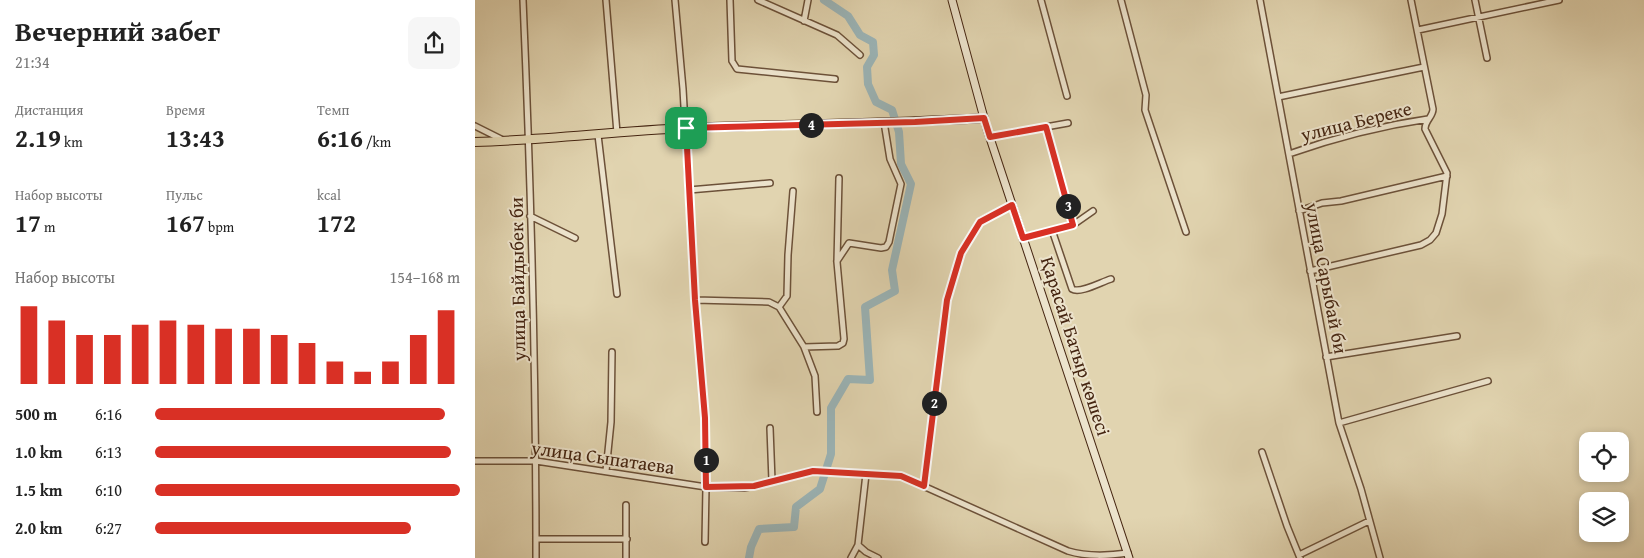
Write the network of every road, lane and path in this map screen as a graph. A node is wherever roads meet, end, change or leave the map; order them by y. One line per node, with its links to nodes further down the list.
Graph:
1 (523, 0): 34 (street, улица Байдыбек би)
2 (606, 0): 31 (street)
3 (675, 0): 30 (street)
4 (730, 0): 21 (street)
5 (758, 0): 16 (street)
6 (808, 0): 16 (street)
7 (952, 0): 24 (main road, Қарасай Батыр көшесі)
8 (1041, 0): 22 (street)
9 (1121, 0): 49 (street)
10 (1260, 0): 23 (street, улица Сарыбай би)
11 (1411, 0): 17 (street)
12 (1475, 0): 15 (street)
13 (1559, 0): 14 (street)
14 (1538, 2): 15 (street)
15 (1478, 17): 17 (street); 19 (street)
16 (804, 21): 18 (street)
17 (1418, 30): 20 (street)
18 (860, 55)
19 (1487, 58)
20 (1424, 68): 23 (street); 25 (street)
21 (835, 79)
22 (1067, 96)
23 (1277, 97): 37 (street, улица Сарыбай би)
24 (984, 118): 26 (main road); 33 (main road, Қарасай Батыр көшесі)
25 (1427, 119): 37 (street, улица Береке); 38 (street, улица Береке)
26 (886, 122): 30 (main road); 52 (street)
27 (1068, 124): 29 (street)
28 (475, 126): 35 (street)
29 (1046, 127): 33 (street); 47 (street)
30 (686, 128): 31 (main road); 41 (street)
31 (617, 133): 32 (main road)
32 (597, 135): 34 (main road); 55 (street)
33 (990, 137): 43 (main road, Қарасай Батыр көшесі)
34 (528, 140): 35 (main road); 46 (street, улица Байдыбек би)
35 (505, 141): 36 (main road)
36 (475, 142)
37 (1289, 154): 45 (street, улица Сарыбай би)
38 (1447, 176): 45 (street); 53 (street, улица Береке)
39 (839, 178): 52 (street)
40 (770, 183): 41 (street)
41 (689, 190): 56 (street)
42 (793, 191): 57 (street)
43 (1012, 205): 51 (main road, Қарасай Батыр көшесі); 72 (street)
44 (1093, 211): 47 (street)
45 (1299, 211): 53 (street, улица Сарыбай би)
46 (530, 216): 50 (street); 67 (street, улица Байдыбек би)
47 (1073, 225): 48 (street)
48 (1052, 230): 51 (street); 54 (street)
49 (1186, 232)
50 (575, 238)
51 (1023, 238): 80 (main road, Қарасай Батыр көшесі)
52 (837, 262): 59 (street)
53 (1310, 271): 61 (street, улица Сарыбай би)
54 (1111, 279)
55 (617, 294)
56 (695, 300): 57 (street); 73 (street)
57 (779, 307): 59 (street)
58 (1457, 336): 61 (street)
59 (804, 347): 63 (street)
60 (612, 352): 69 (street)
61 (1326, 357): 64 (street, улица Сарыбай би)
62 (1487, 381): 64 (street)
63 (817, 412)
64 (1339, 423): 75 (street, улица Сарыбай би)
65 (770, 428): 71 (street)
66 (1262, 452): 81 (street)
67 (536, 461): 68 (street, улица Сыпатаева); 69 (street, улица Сыпатаева); 76 (street, улица Байдыбек би)
68 (475, 462)
69 (606, 471): 73 (street, улица Сыпатаева)
70 (866, 474): 71 (street, улица Сыпатаева); 72 (street, улица Сыпатаева); 79 (street)
71 (772, 481): 73 (street, улица Сыпатаева)
72 (924, 486): 80 (street, улица Сыпатаева)
73 (706, 487): 78 (street)
74 (626, 505): 77 (street)
75 (1369, 521): 81 (street); 86 (street, улица Сарыбай би)
76 (536, 539): 77 (street); 82 (street, улица Байдыбек би)
77 (627, 540): 83 (street)
78 (705, 542)
79 (858, 545): 84 (street); 85 (street)
80 (1128, 556)
81 (1300, 557)
82 (537, 558)
83 (626, 558)
84 (851, 558)
85 (878, 558)
86 (1380, 558)

